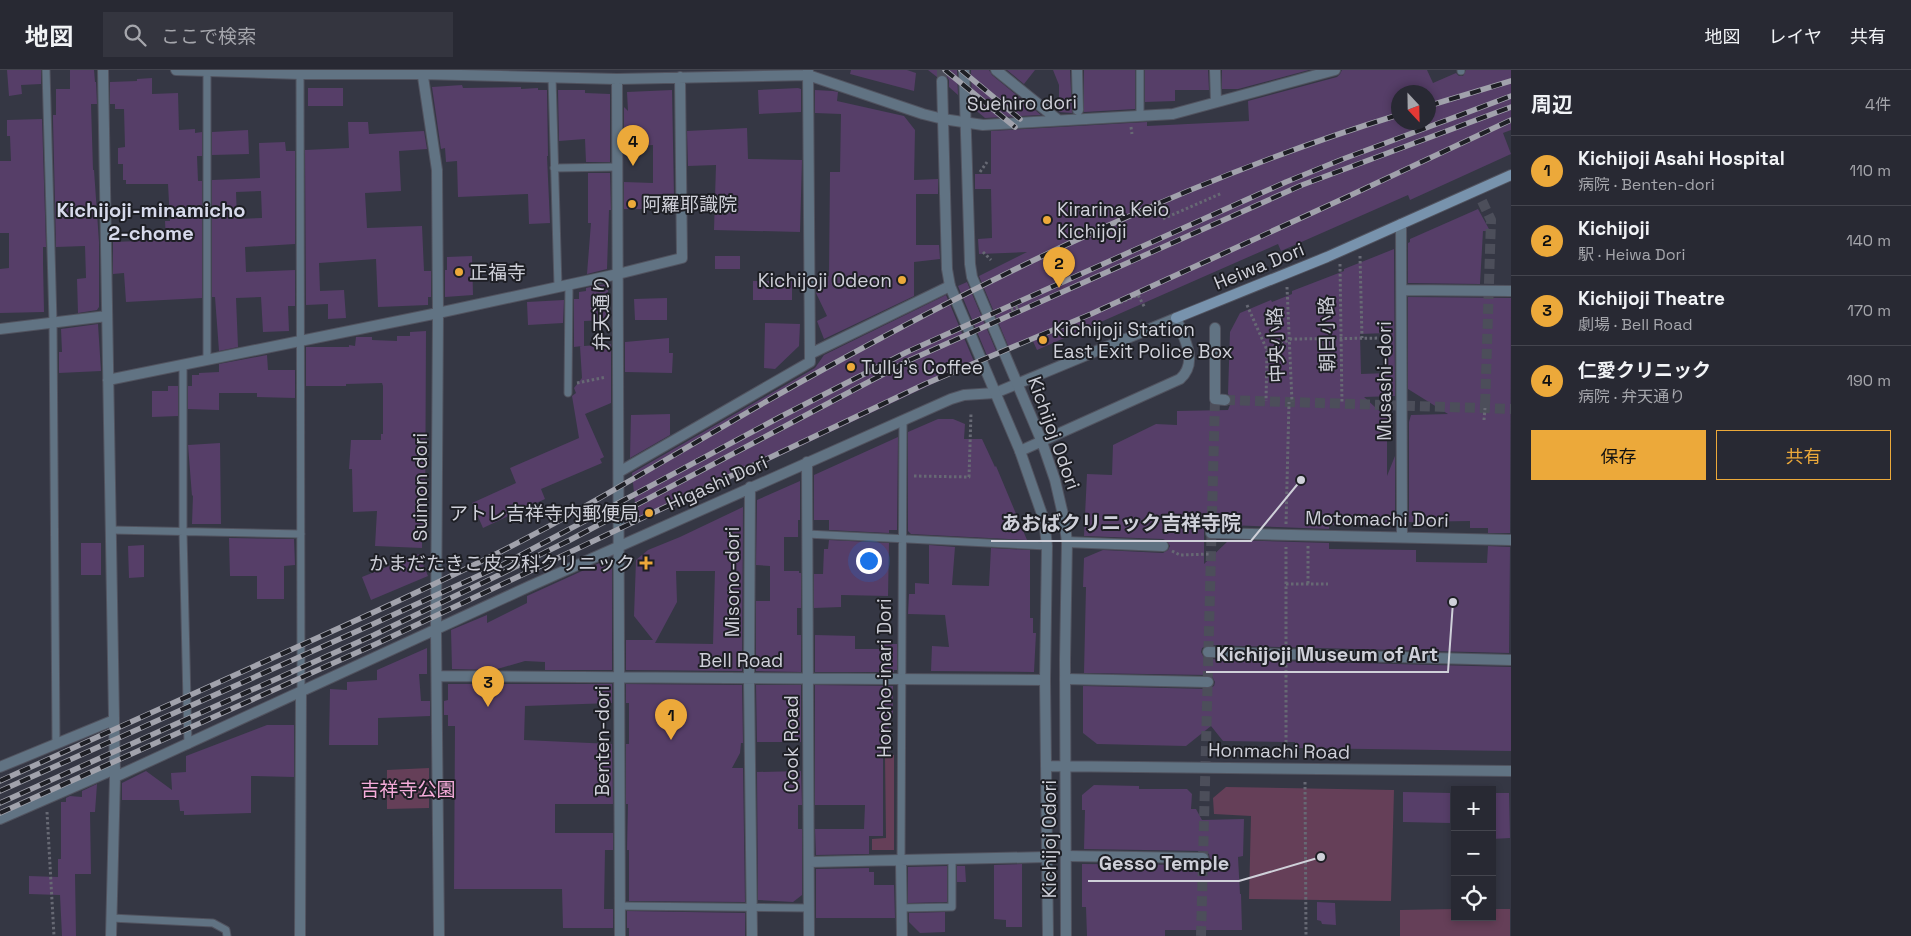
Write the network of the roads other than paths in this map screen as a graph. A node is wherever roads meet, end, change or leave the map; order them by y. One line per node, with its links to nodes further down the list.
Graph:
1 (46, 70): 37 (lane)
2 (103, 70): 35 (street)
3 (176, 70): 10 (street, Suehiro dori)
4 (964, 70): 23 (street, Kichijoj Odori)
5 (996, 70): 22 (street)
6 (1077, 70): 19 (street)
7 (1140, 70): 20 (lane)
8 (1216, 70): 18 (street)
9 (1335, 70): 18 (street, Suehiro dori)
10 (207, 72): 13 (street, Suehiro dori); 42 (lane)
11 (422, 72): 13 (street, Suehiro dori); 15 (street, Suehiro dori); 34 (street, Suimon dori)
12 (808, 73): 16 (street, Suehiro dori); 21 (street, Suehiro dori); 41 (street)
13 (300, 74): 40 (lane)
14 (612, 76): 15 (street, Suehiro dori); 16 (street, Suehiro dori); 24 (street, 弁天通り)
15 (552, 77): 25 (lane)
16 (680, 77): 28 (street)
17 (942, 82): 21 (street, Kichijoj Odori)
18 (1216, 102): 20 (street, Suehiro dori)
19 (1078, 110)
20 (1140, 116): 22 (street, Suehiro dori)
21 (944, 119): 23 (street, Suehiro dori); 31 (street, Kichijoj Odori)
22 (1058, 120): 23 (street, Suehiro dori)
23 (966, 123): 45 (street, Kichijoj Odori)
24 (618, 167): 25 (lane); 28 (street, 弁天通り)
25 (554, 168): 30 (lane)
26 (1511, 175): 27 (main road, Heiwa Dori)
27 (1400, 224): 32 (street, Musashi-dori); 36 (main road, Heiwa Dori)
28 (618, 274): 29 (street); 53 (street, 弁天通り)
29 (569, 284): 30 (street); 46 (lane)
30 (558, 286): 34 (street)
31 (950, 286): 41 (street); 47 (street, Kichijoj Odori)
32 (1402, 290): 33 (street); 61 (street, Musashi-dori)
33 (1511, 291)
34 (438, 313): 40 (street); 67 (street, Suimon dori)
35 (107, 316): 37 (street); 44 (street)
36 (1176, 318): 45 (street, Heiwa Dori); 50 (street)
37 (53, 322): 39 (street); 80 (lane)
38 (1215, 328): 48 (street)
39 (0, 329)
40 (301, 341): 42 (street); 58 (lane)
41 (810, 354): 53 (street)
42 (208, 359): 43 (street)
43 (183, 365): 44 (street); 56 (lane)
44 (108, 380): 55 (street)
45 (1018, 384): 47 (street, Higashi Dori); 50 (street, Kichijoj Odori)
46 (568, 393)
47 (995, 393): 49 (street, Higashi Dori); 51 (street, Kichijoj Odori)
48 (1220, 400)
49 (903, 420): 52 (street, Higashi Dori); 60 (lane, Honcho-inari Dori)
50 (1042, 442): 51 (street); 63 (street, Kichijoj Odori)
51 (1020, 451): 64 (street, Kichijoj Odori)
52 (807, 462): 54 (street, Higashi Dori); 59 (street, Cook Road)
53 (619, 472): 66 (street, 弁天通り)
54 (750, 487): 66 (street, Higashi Dori); 72 (street, Misono-dori)
55 (111, 530): 56 (lane); 79 (street)
56 (183, 532): 58 (lane); 81 (lane)
57 (1212, 533): 61 (street, Motomachi Dori)
58 (301, 534): 78 (lane)
59 (807, 534): 60 (lane); 73 (street, Cook Road)
60 (903, 538): 64 (lane); 74 (lane, Honcho-inari Dori)
61 (1402, 538): 62 (street, Motomachi Dori)
62 (1511, 540)
63 (1068, 542): 65 (street); 75 (street, Kichijoj Odori)
64 (1047, 546): 76 (street, Kichijoj Odori)
65 (1163, 546)
66 (619, 547): 67 (street, Higashi Dori); 71 (street, Benten-dori)
67 (436, 630): 70 (street, Suimon dori); 78 (street, Higashi Dori)
68 (1208, 652): 69 (street)
69 (1511, 660)
70 (437, 676): 71 (street, Bell Road); 102 (street, Suimon dori)
71 (620, 677): 72 (street, Bell Road); 94 (street, Benten-dori)
72 (749, 678): 73 (street, Bell Road); 95 (street, Misono-dori)
73 (808, 678): 74 (street, Bell Road); 93 (street, Cook Road)
74 (900, 679): 76 (street, Bell Road); 92 (lane, Honcho-inari Dori)
75 (1065, 679): 77 (street); 83 (street, Kichijoj Odori)
76 (1045, 680): 82 (street, Kichijoj Odori)
77 (1208, 682)
78 (301, 692): 81 (street, Higashi Dori); 101 (street)
79 (114, 720): 80 (street); 86 (street)
80 (56, 742): 84 (street)
81 (188, 745): 86 (street, Higashi Dori)
82 (1046, 766): 83 (street, Honmachi Road); 89 (street, Kichijoj Odori)
83 (1066, 766): 85 (street, Honmachi Road); 88 (street, Kichijoj Odori)
84 (0, 767)
85 (1511, 770)
86 (115, 773): 87 (street, Higashi Dori); 98 (street)
87 (0, 819)
88 (1066, 856): 90 (street); 108 (street, Kichijoj Odori)
89 (1046, 858): 91 (street); 107 (street, Kichijoj Odori)
90 (1203, 858)
91 (952, 860): 92 (street); 97 (lane)
92 (901, 861): 93 (street); 97 (street, Honcho-inari Dori)
93 (809, 862): 96 (street, Cook Road)
94 (620, 906): 95 (lane); 103 (street, Benten-dori)
95 (751, 908): 96 (lane); 104 (street, Misono-dori)
96 (809, 908): 105 (street, Cook Road)
97 (902, 908): 106 (street, Honcho-inari Dori)
98 (111, 918): 99 (street); 100 (lane)
99 (111, 936)
100 (227, 936)
101 (300, 936)
102 (439, 936)
103 (620, 936)
104 (752, 936)
105 (809, 936)
106 (902, 936)
107 (1048, 936)
108 (1066, 936)

